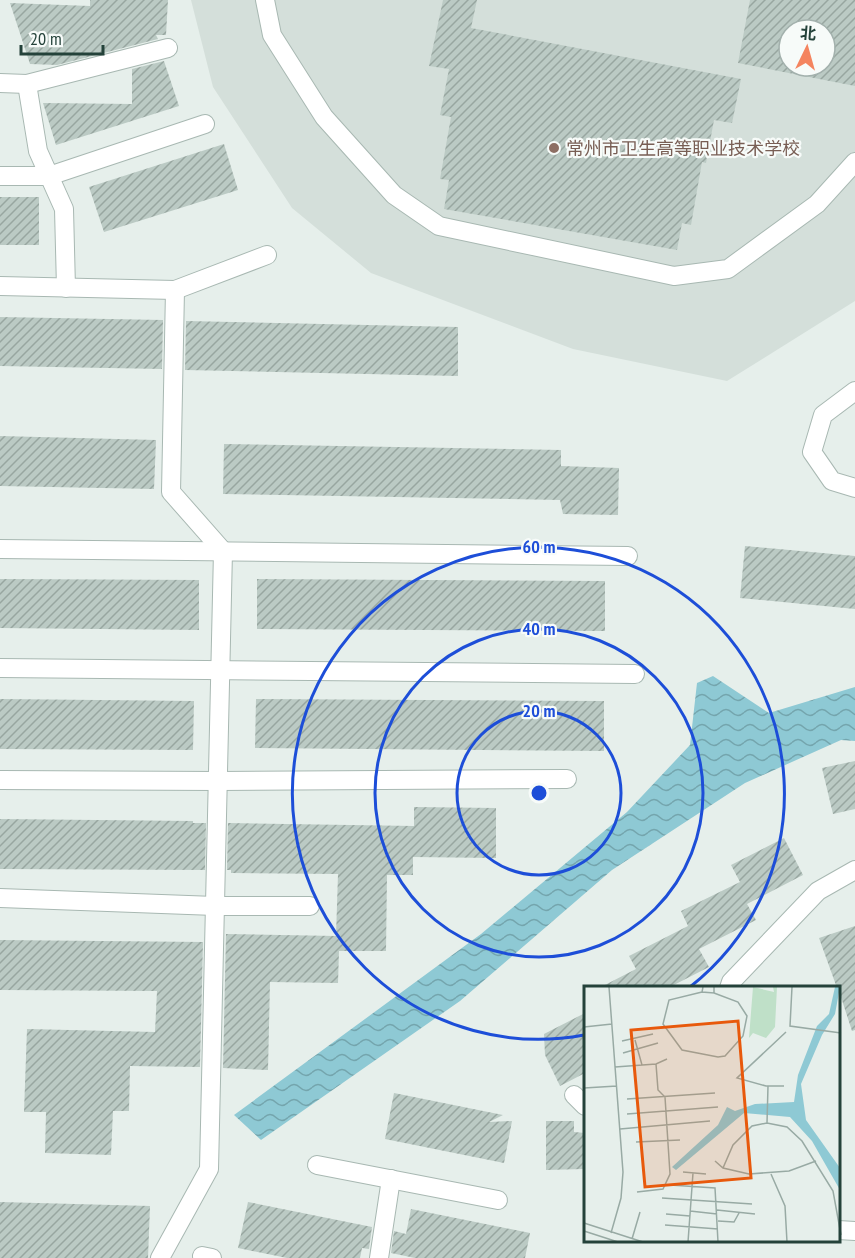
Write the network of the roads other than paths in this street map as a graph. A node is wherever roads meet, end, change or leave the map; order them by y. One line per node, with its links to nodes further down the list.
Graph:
1 (265, 0): 6 (lane)
2 (168, 48): 4 (lane)
3 (0, 83): 4 (lane)
4 (27, 84): 8 (lane)
5 (205, 124): 8 (lane)
6 (855, 162)
7 (0, 176): 8 (lane)
8 (49, 176): 11 (lane)
9 (267, 255): 12 (lane)
10 (0, 286): 11 (lane)
11 (66, 288): 12 (lane)
12 (174, 290): 16 (lane)
13 (855, 392): 14 (lane)
14 (855, 488)
15 (0, 549): 16 (lane)
16 (223, 551): 17 (lane); 19 (lane)
17 (628, 556)
18 (0, 668): 19 (lane)
19 (220, 670): 20 (lane); 23 (lane)
20 (634, 674)
21 (567, 778): 23 (lane)
22 (0, 780): 23 (lane)
23 (218, 781): 26 (lane)
24 (855, 870): 28 (lane)
25 (0, 898): 26 (lane)
26 (215, 906): 27 (lane); 34 (lane)
27 (310, 906)
28 (730, 986)
29 (317, 1165): 30 (lane)
30 (391, 1179): 31 (lane); 35 (lane)
31 (498, 1200)
32 (840, 1230): 33 (lane)
33 (855, 1231)
34 (160, 1258)
35 (379, 1258)

